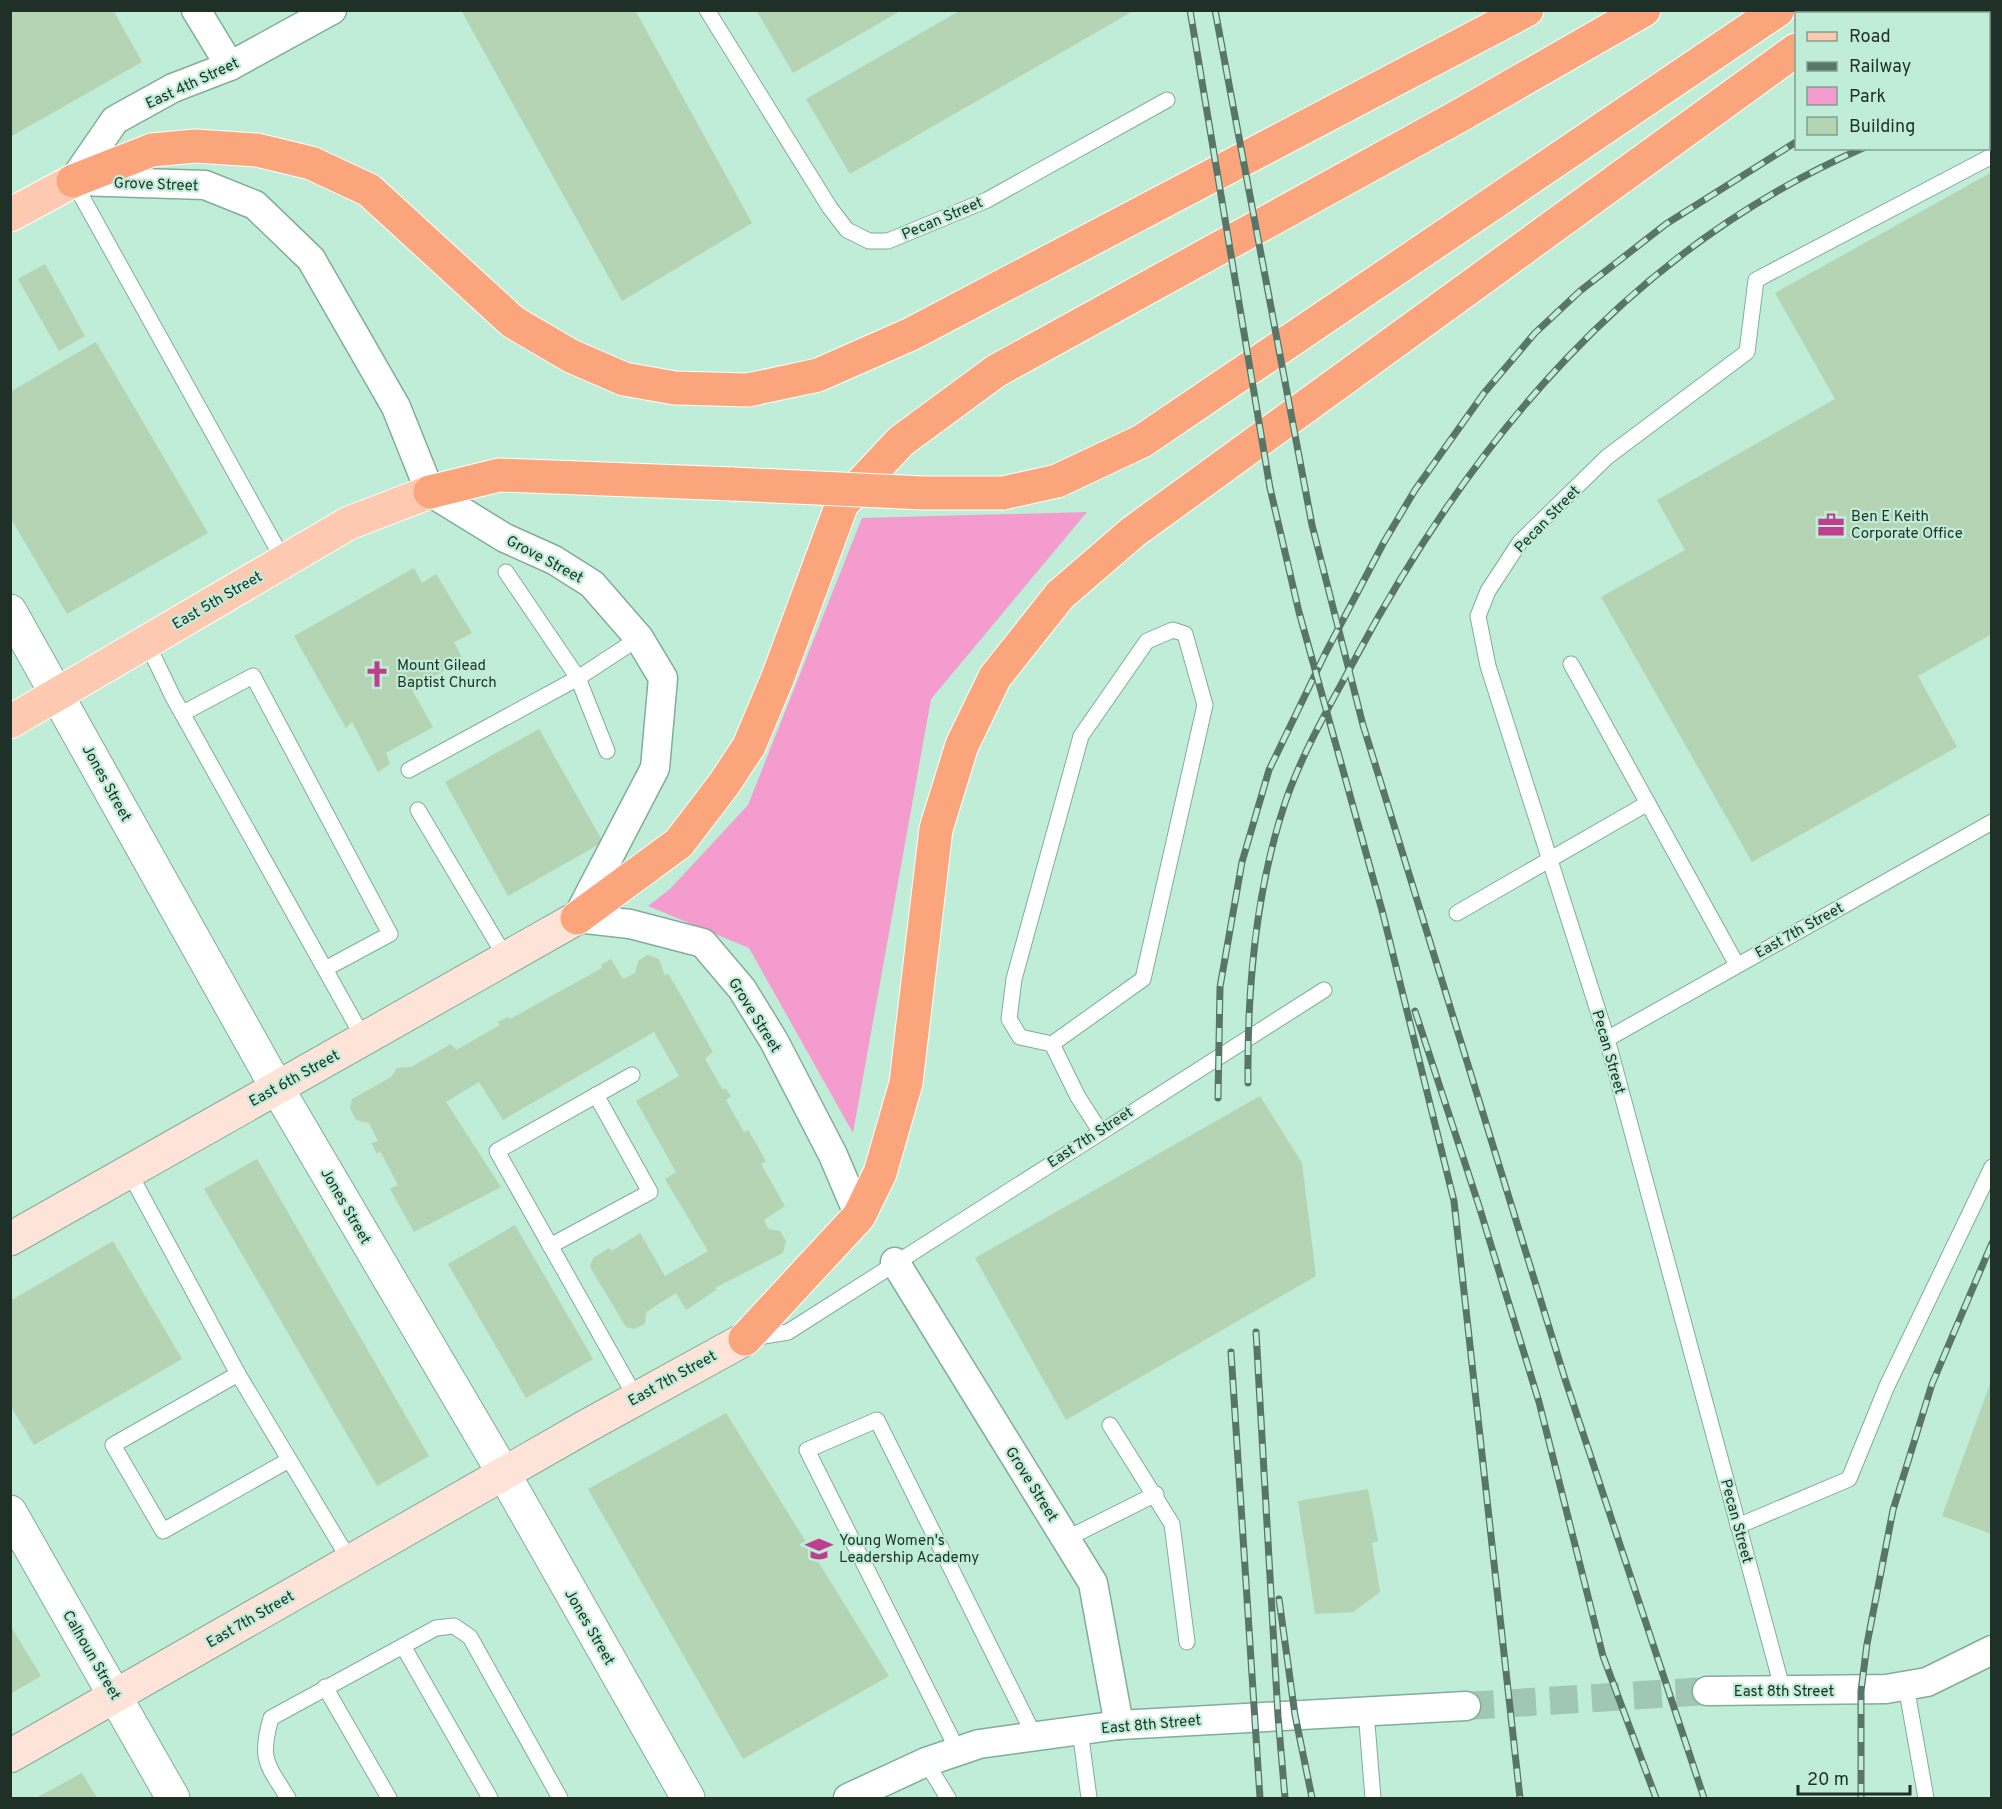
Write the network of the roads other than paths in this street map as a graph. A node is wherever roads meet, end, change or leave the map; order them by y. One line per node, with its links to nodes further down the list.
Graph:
1 (196, 10): 8 (street)
2 (332, 10): 8 (street, East 4th Street)
3 (707, 10): 9 (lane, Pecan Street)
4 (1527, 10): 11 (highway)
5 (1644, 10): 31 (highway)
6 (1778, 10): 13 (highway, bridge)
7 (1795, 51): 45 (highway)
8 (230, 66): 11 (street, East 4th Street)
9 (1167, 100)
10 (1992, 156): 29 (lane, Pecan Street)
11 (74, 181): 12 (main road, East 4th Street); 13 (street, Grove Street); 14 (lane)
12 (10, 215)
13 (430, 492): 14 (main road, East 5th Street); 17 (street, Grove Street)
14 (284, 561): 18 (main road, East 5th Street)
15 (506, 572): 20 (lane)
16 (10, 611): 21 (street, Jones Street)
17 (639, 638): 20 (lane); 31 (street, Grove Street)
18 (146, 641): 21 (main road, East 5th Street); 22 (lane)
19 (1571, 664): 26 (lane)
20 (578, 678): 24 (lane); 25 (lane)
21 (58, 694): 23 (main road, East 5th Street); 40 (street, Jones Street)
22 (183, 713): 34 (lane); 34 (lane)
23 (10, 722)
24 (607, 751)
25 (409, 770)
26 (1648, 803): 29 (lane); 33 (lane)
27 (418, 810): 32 (lane)
28 (1992, 822): 33 (lane, East 7th Street)
29 (1548, 860): 30 (lane); 37 (lane, Pecan Street)
30 (1457, 912)
31 (577, 918): 32 (main road, East 6th Street); 45 (street, Grove Street)
32 (506, 958): 36 (main road, East 6th Street)
33 (1737, 965): 37 (lane, East 7th Street)
34 (325, 969): 36 (lane)
35 (1324, 990): 42 (lane, East 7th Street)
36 (364, 1039): 40 (main road, East 6th Street)
37 (1607, 1039): 57 (lane, Pecan Street)
38 (1052, 1044): 38 (lane); 42 (lane)
39 (632, 1075): 41 (lane)
40 (277, 1088): 44 (main road, East 6th Street); 54 (street, Jones Street)
41 (596, 1095): 47 (lane); 47 (lane)
42 (1100, 1131): 48 (lane, East 7th Street)
43 (1992, 1167): 57 (lane)
44 (129, 1172): 46 (main road, East 6th Street); 50 (lane)
45 (860, 1216): 49 (highway)
46 (10, 1239)
47 (550, 1246): 51 (lane)
48 (895, 1262): 49 (lane, East 7th Street); 58 (street, Grove Street)
49 (745, 1339): 51 (main road, East 7th Street)
50 (238, 1374): 53 (lane); 53 (lane)
51 (636, 1398): 54 (main road, East 7th Street)
52 (1110, 1425): 55 (lane)
53 (289, 1460): 59 (lane)
54 (504, 1474): 59 (main road, East 7th Street); 81 (street, Jones Street)
55 (1156, 1494): 58 (lane); 60 (lane)
56 (10, 1512): 67 (street, Calhoun Street)
57 (1738, 1526): 66 (lane, Pecan Street)
58 (1066, 1539): 70 (street, Grove Street)
59 (350, 1562): 67 (main road, East 7th Street)
60 (1187, 1642)
61 (403, 1646): 64 (lane); 79 (lane); 80 (lane)
62 (1992, 1650): 63 (street, East 8th Street)
63 (1906, 1686): 66 (street, East 8th Street); 86 (lane)
64 (325, 1687): 77 (lane); 78 (lane)
65 (1707, 1691): 66 (street, East 8th Street)
66 (1783, 1691)
67 (115, 1696): 74 (main road, East 7th Street); 76 (street, Calhoun Street)
68 (1466, 1706): 69 (street, East 8th Street)
69 (1366, 1712): 70 (street, East 8th Street); 85 (lane)
70 (1119, 1725): 71 (street, East 8th Street)
71 (1080, 1730): 72 (street, East 8th Street); 84 (lane)
72 (1035, 1737): 73 (street, East 8th Street); 73 (lane)
73 (958, 1751): 75 (street, East 8th Street)
74 (10, 1756)
75 (926, 1762): 82 (street, East 8th Street); 83 (lane)
76 (173, 1798)
77 (288, 1798)
78 (389, 1798)
79 (490, 1798)
80 (560, 1798)
81 (688, 1798)
82 (848, 1798)
83 (948, 1798)
84 (1089, 1798)
85 (1373, 1798)
86 (1926, 1798)

